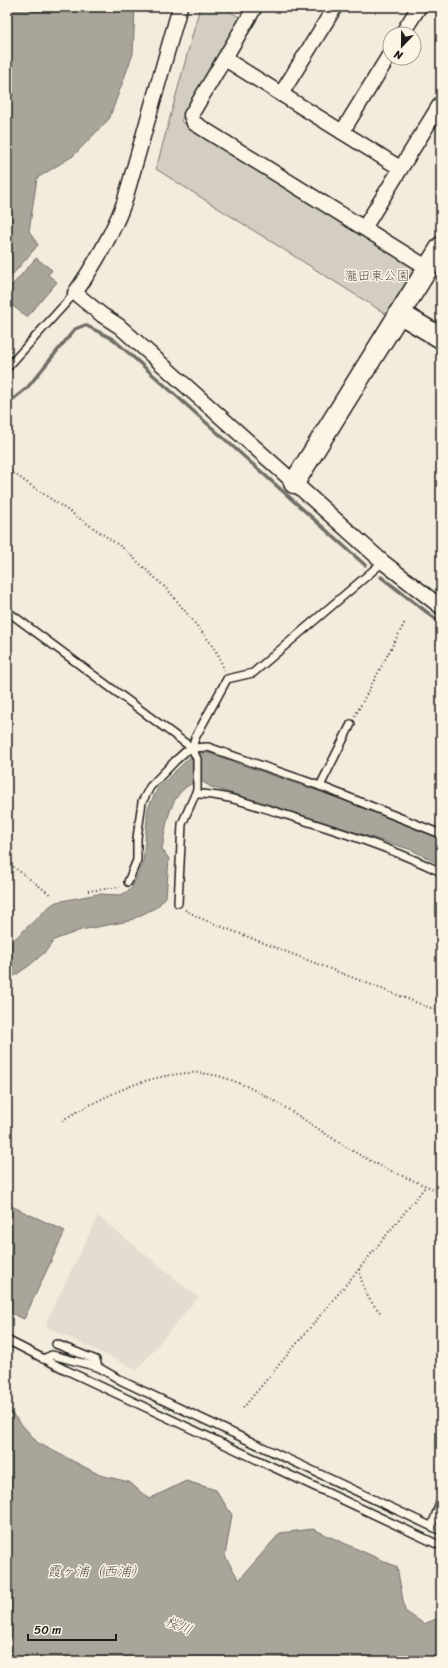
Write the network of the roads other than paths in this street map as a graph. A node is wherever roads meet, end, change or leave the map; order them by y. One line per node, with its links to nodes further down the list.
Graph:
1 (180, 7): 15 (street)
2 (255, 7): 6 (street)
3 (334, 7): 8 (street)
4 (419, 7): 5 (street)
5 (407, 26)
6 (225, 59): 8 (street); 12 (street)
7 (383, 66): 10 (street)
8 (281, 94): 10 (street)
9 (441, 103): 11 (street)
10 (342, 132): 11 (street)
11 (400, 168): 12 (street)
12 (364, 228): 14 (street)
13 (441, 247): 14 (street)
14 (428, 268): 16 (street)
15 (75, 292): 18 (lane); 19 (street)
16 (399, 313): 17 (street); 19 (street)
17 (441, 338)
18 (7, 368)
19 (294, 483): 20 (street)
20 (383, 562): 21 (street); 24 (lane)
21 (441, 607)
22 (7, 611): 24 (lane)
23 (351, 724): 25 (lane)
24 (192, 748): 25 (lane); 26 (lane); 29 (lane)
25 (320, 786): 27 (lane)
26 (197, 794): 28 (lane); 30 (lane)
27 (441, 834)
28 (441, 872)
29 (128, 882)
30 (178, 903)
31 (7, 1340): 33 (lane)
32 (56, 1344): 34 (lane)
33 (43, 1359): 34 (lane); 38 (lane)
34 (98, 1367): 36 (lane)
35 (441, 1499): 36 (lane)
36 (432, 1526): 37 (lane)
37 (441, 1531)
38 (441, 1546)

